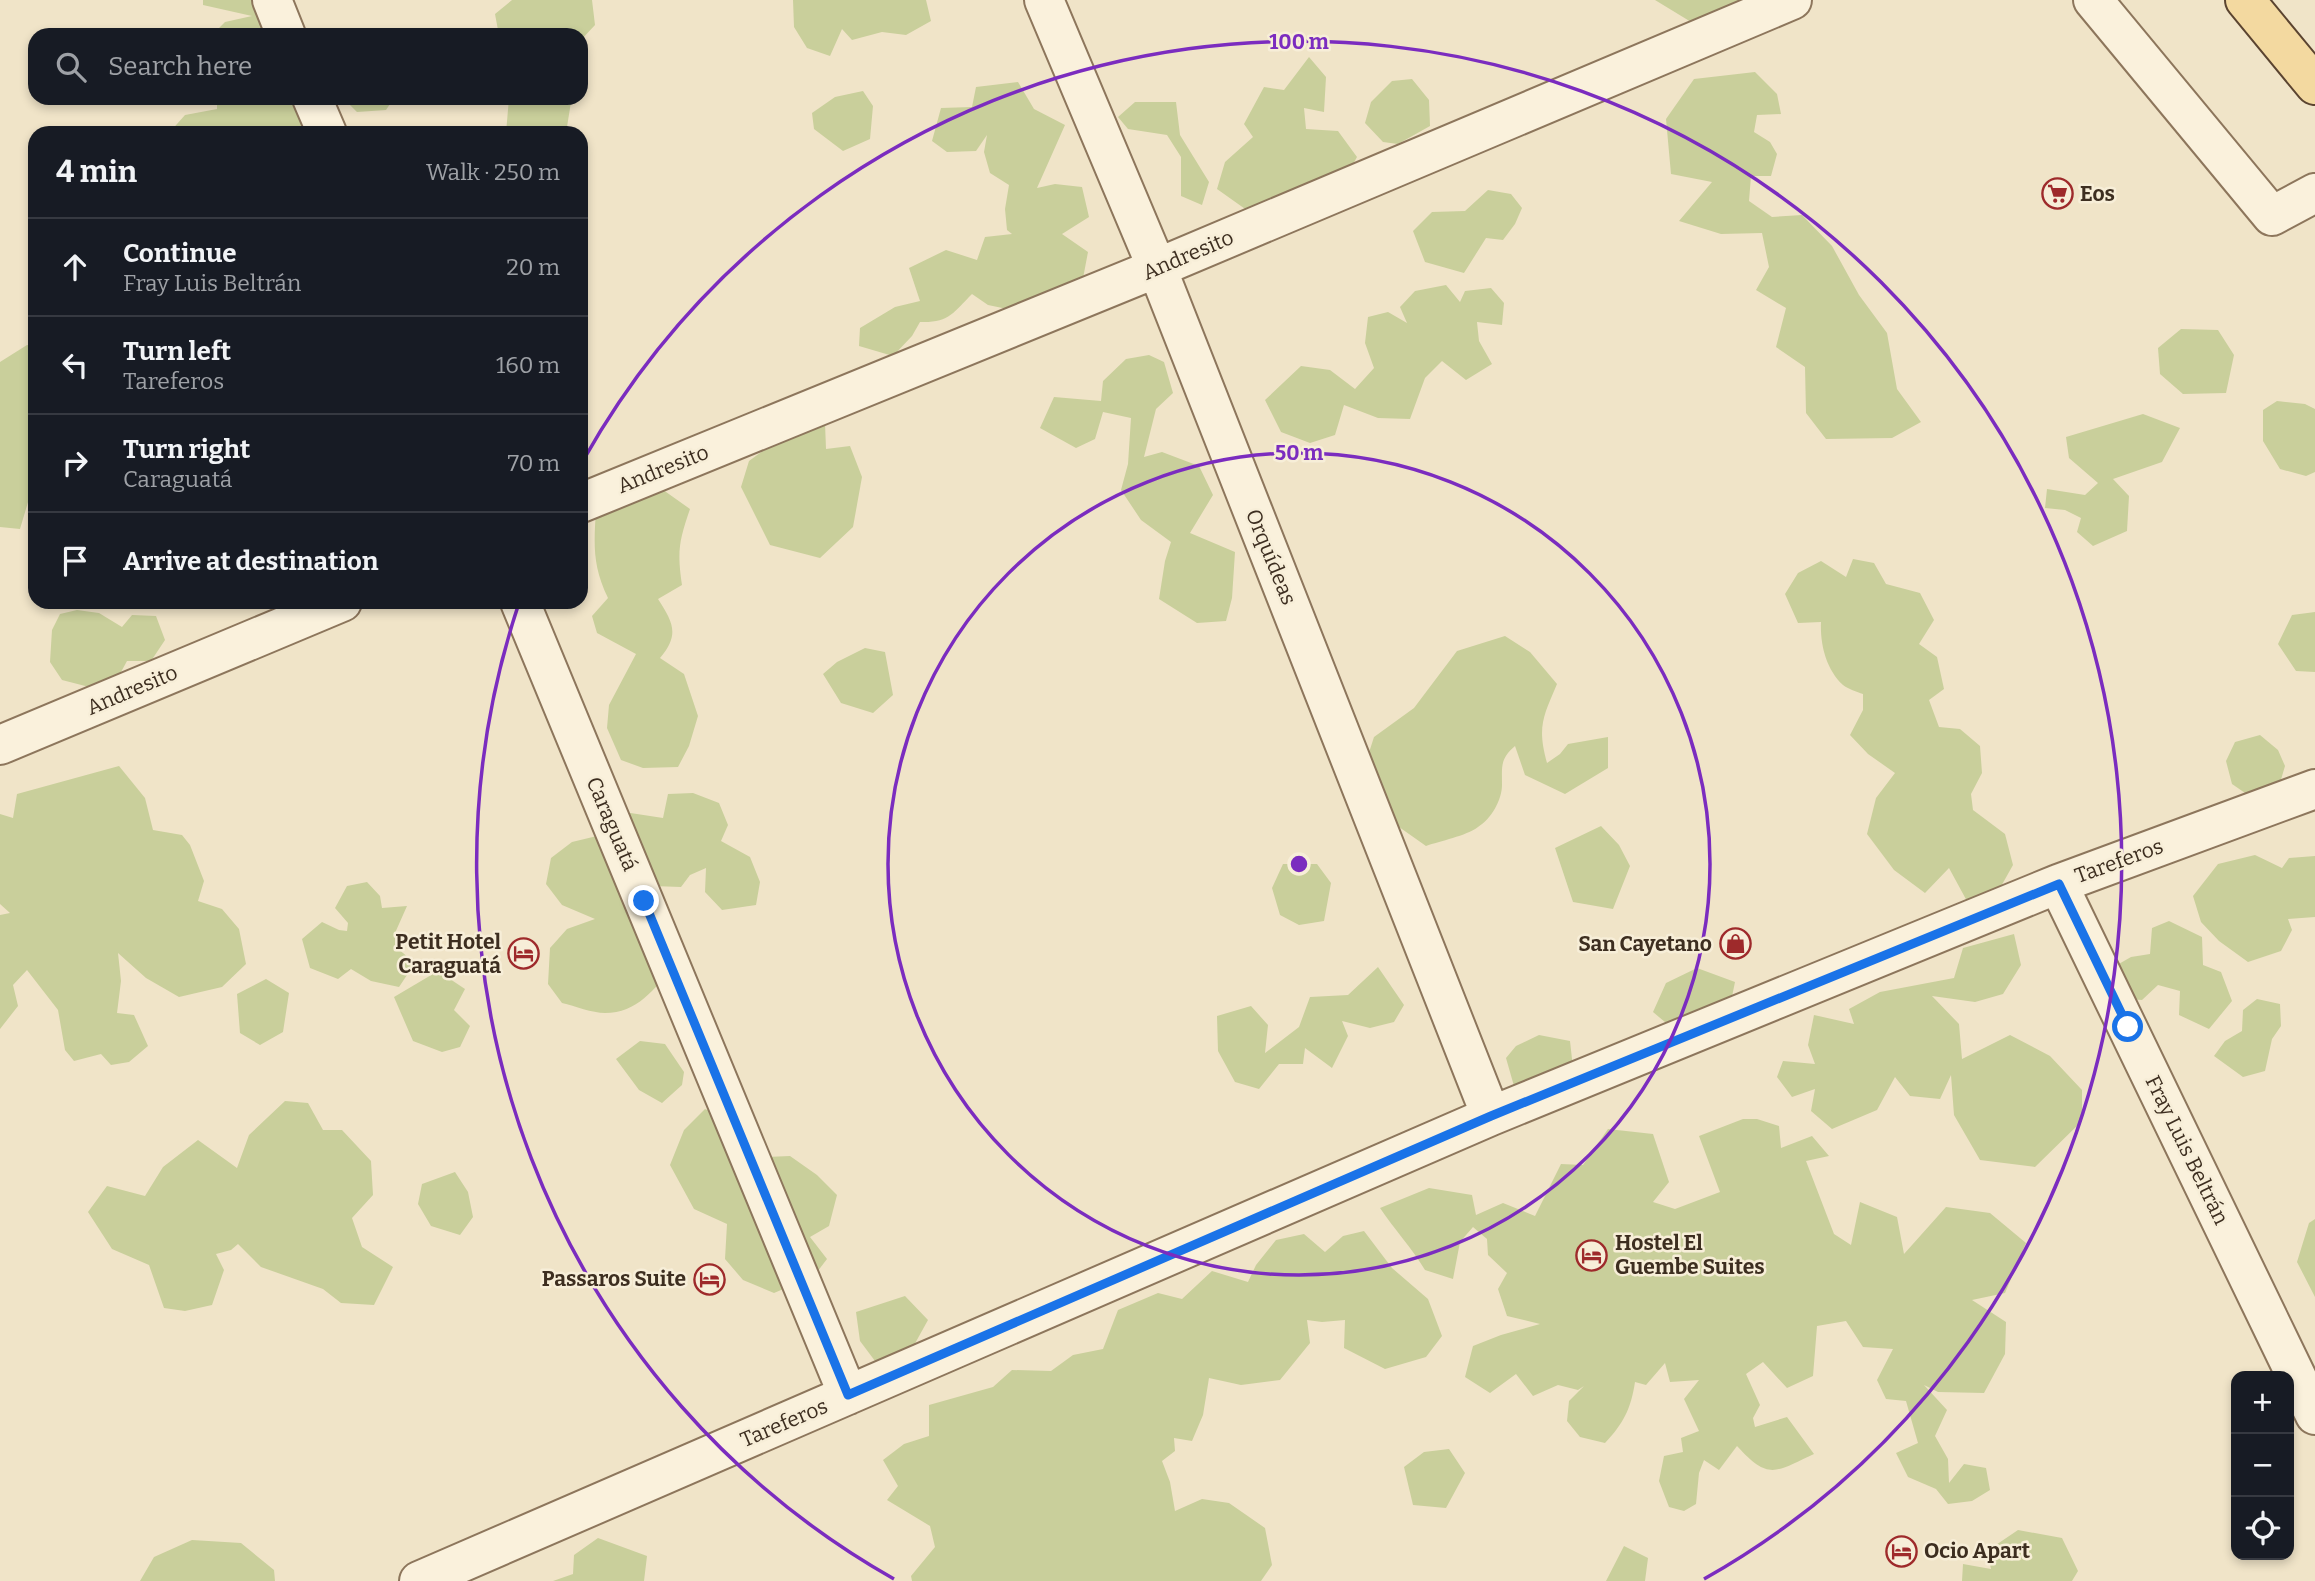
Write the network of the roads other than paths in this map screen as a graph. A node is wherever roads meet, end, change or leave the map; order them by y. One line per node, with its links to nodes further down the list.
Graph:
1 (272, 0): 6 (street)
2 (1044, 0): 11 (street, Orquídeas)
3 (1792, 0): 11 (street, Andresito)
4 (2092, 0): 10 (street)
5 (2245, 0): 7 (main road)
6 (283, 28)
7 (2315, 85)
8 (315, 105): 9 (street)
9 (324, 126)
10 (2315, 192)
11 (1157, 268): 12 (street, Andresito); 18 (street, Orquídeas)
12 (588, 500)
13 (325, 609): 15 (street, Andresito)
14 (523, 609): 19 (street, Caraguatá)
15 (0, 745)
16 (2315, 789): 17 (street, Tareferos)
17 (2059, 884): 18 (street, Tareferos); 20 (street, Fray Luis Beltrán)
18 (1491, 1116): 19 (street, Tareferos)
19 (848, 1395): 21 (street, Tareferos)
20 (2315, 1416)
21 (419, 1581)

